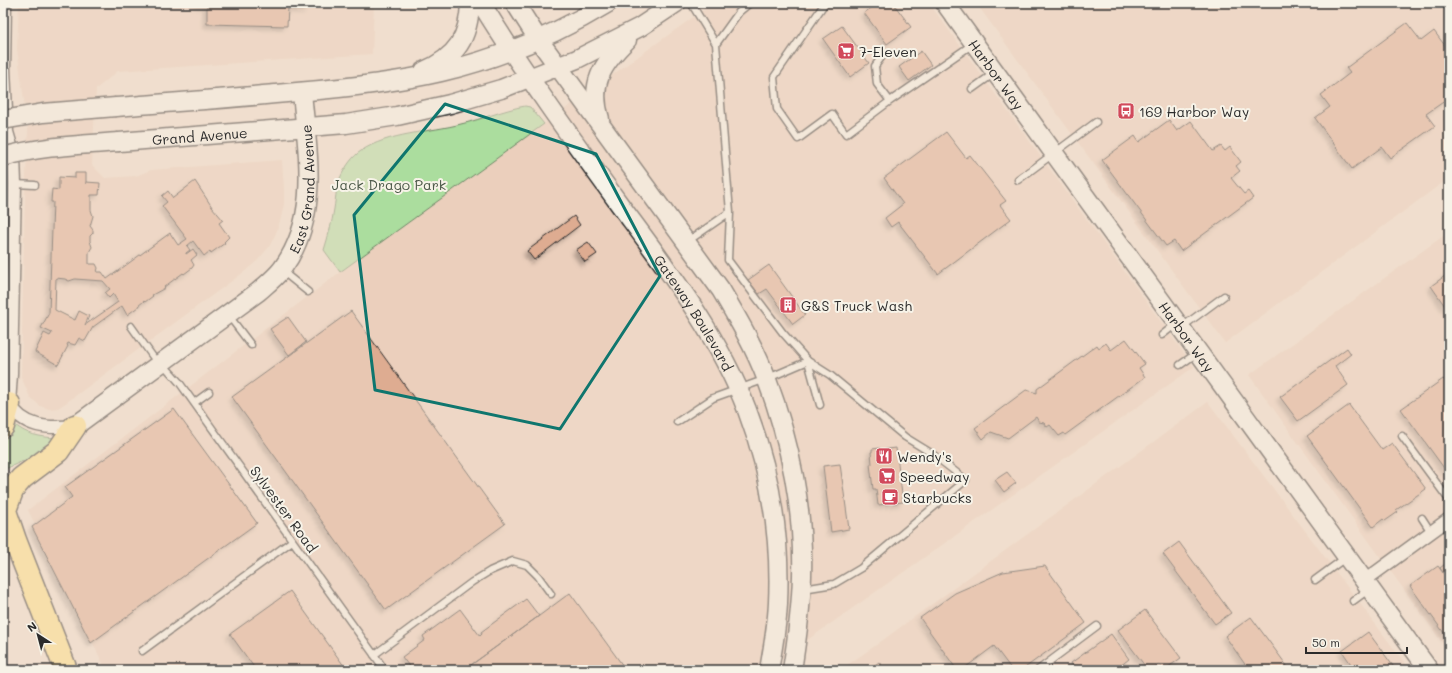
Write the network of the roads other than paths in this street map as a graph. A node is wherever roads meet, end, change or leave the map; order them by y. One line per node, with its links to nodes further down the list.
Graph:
1 (5, 3): 25 (street)
2 (470, 3): 20 (main road)
3 (481, 3): 15 (main road, Gateway Boulevard)
4 (515, 3): 12 (main road)
5 (608, 3): 12 (main road)
6 (676, 3): 11 (main road)
7 (691, 3): 13 (lane)
8 (750, 3): 13 (lane)
9 (825, 3): 23 (lane)
10 (945, 3): 14 (main road, Harbor Way)
11 (640, 27): 17 (main road); 27 (main road)
12 (538, 39): 15 (main road); 17 (main road)
13 (716, 44): 34 (lane)
14 (975, 44): 18 (main road, Harbor Way); 23 (lane)
15 (511, 50): 19 (main road, Gateway Boulevard); 20 (main road)
16 (883, 55): 23 (lane)
17 (558, 67): 19 (main road); 27 (main road)
18 (996, 72): 21 (lane); 29 (main road, Harbor Way)
19 (529, 78): 26 (main road, Grand Avenue); 49 (main road, Gateway Boulevard)
20 (407, 79): 22 (main road)
21 (972, 89)
22 (302, 92): 25 (main road, bridge); 26 (main road, East Grand Avenue)
23 (890, 101)
24 (1096, 122): 29 (lane)
25 (5, 126): 28 (street); 32 (street)
26 (305, 128): 30 (main road, Grand Avenue, bridge); 36 (main road, East Grand Avenue)
27 (608, 136): 35 (main road)
28 (3, 144)
29 (1054, 153): 31 (lane); 41 (main road, Harbor Way)
30 (3, 157)
31 (1018, 180)
32 (15, 184): 33 (lane); 51 (street)
33 (35, 185)
34 (730, 212): 35 (lane); 45 (lane)
35 (686, 242): 48 (main road)
36 (281, 270): 37 (lane); 39 (main road, East Grand Avenue)
37 (308, 292)
38 (1224, 296): 41 (lane)
39 (228, 315): 43 (lane); 46 (main road, East Grand Avenue)
40 (131, 326): 46 (lane, Sylvester Road)
41 (1179, 326): 42 (lane); 44 (main road, Harbor Way)
42 (1162, 335)
43 (251, 345)
44 (1198, 352): 47 (lane); 64 (main road, Harbor Way)
45 (808, 361): 48 (lane); 53 (lane); 67 (lane)
46 (161, 364): 52 (lane, Sylvester Road); 56 (main road, East Grand Avenue)
47 (1180, 365)
48 (766, 379): 49 (lane); 67 (main road)
49 (738, 388): 54 (lane); 75 (main road, Gateway Boulevard)
50 (209, 392): 52 (lane)
51 (6, 398): 55 (highway); 56 (street)
52 (194, 403): 63 (lane, Sylvester Road)
53 (820, 405)
54 (677, 422)
55 (3, 426)
56 (75, 426): 59 (highway)
57 (1402, 436): 58 (lane)
58 (1449, 500)
59 (4, 507): 73 (highway)
60 (1422, 518): 62 (lane)
61 (1449, 519): 62 (street)
62 (1431, 532): 66 (street)
63 (292, 541): 71 (lane); 72 (lane, Sylvester Road)
64 (1347, 557): 65 (lane); 66 (main road, Harbor Way)
65 (1315, 580)
66 (1367, 585): 69 (lane); 78 (main road, Harbor Way)
67 (801, 589): 76 (main road)
68 (551, 594): 72 (lane)
69 (1353, 601)
70 (1097, 626): 77 (lane)
71 (142, 650)
72 (374, 655): 74 (lane, Sylvester Road)
73 (66, 670)
74 (385, 670)
75 (769, 670)
76 (792, 670)
77 (1038, 670)
78 (1428, 670)

